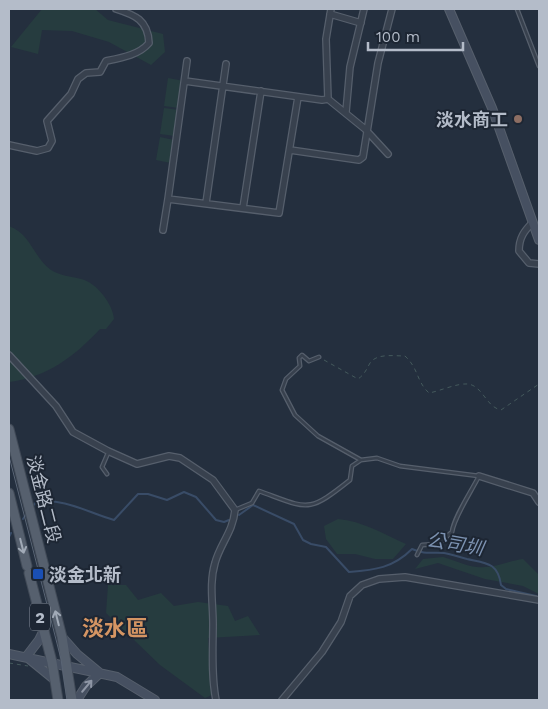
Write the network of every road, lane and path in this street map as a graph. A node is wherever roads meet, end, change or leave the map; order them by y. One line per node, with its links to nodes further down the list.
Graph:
1 (116, 9): 18 (street)
2 (364, 9): 7 (street)
3 (392, 9): 17 (street)
4 (449, 9): 24 (main road)
5 (517, 9): 10 (lane)
6 (330, 11): 7 (street); 15 (street)
7 (361, 23): 16 (street)
8 (187, 60): 11 (street)
9 (226, 64): 12 (street)
10 (539, 66)
11 (186, 81): 12 (street); 21 (street)
12 (224, 86): 13 (street); 22 (street)
13 (261, 91): 14 (street); 23 (street)
14 (298, 97): 15 (street); 19 (street)
15 (328, 99): 16 (street)
16 (346, 112): 17 (street)
17 (368, 133): 19 (street); 20 (street)
18 (9, 145)
19 (290, 150): 23 (street)
20 (388, 154)
21 (168, 199): 22 (street); 25 (street)
22 (206, 203): 23 (street)
23 (243, 208)
24 (533, 222): 26 (main road); 27 (street)
25 (163, 230)
26 (539, 240)
27 (539, 264)
28 (9, 355): 32 (street)
29 (319, 356): 30 (path); 33 (lane)
30 (539, 384)
31 (9, 429): 42 (main road, 淡金路二段 / 2, one-way to 31)
32 (108, 451): 34 (lane); 38 (street)
33 (361, 460): 35 (lane); 38 (lane)
34 (107, 474)
35 (479, 476): 37 (street); 39 (lane)
36 (9, 493): 41 (main road, 淡金路二段 / 2, one-way to 41)
37 (539, 502)
38 (236, 510): 55 (street)
39 (417, 555)
40 (539, 600): 56 (street)
41 (44, 630): 44 (main road); 45 (main road, 淡金路二段 / 2)
42 (62, 637): 47 (main road, 淡金路二段 / 2); 49 (main road)
43 (9, 654): 44 (main road)
44 (26, 657): 45 (main road); 50 (main road)
45 (52, 662): 47 (main road); 50 (main road, 2)
46 (9, 663): 48 (path)
47 (68, 665): 49 (main road); 52 (main road, 2)
48 (30, 667)
49 (100, 673): 53 (main road, one-way to 49); 54 (main road)
50 (55, 680): 51 (main road, 2)
51 (58, 700)
52 (72, 700)
53 (77, 700)
54 (155, 700)
55 (216, 700)
56 (282, 700)

